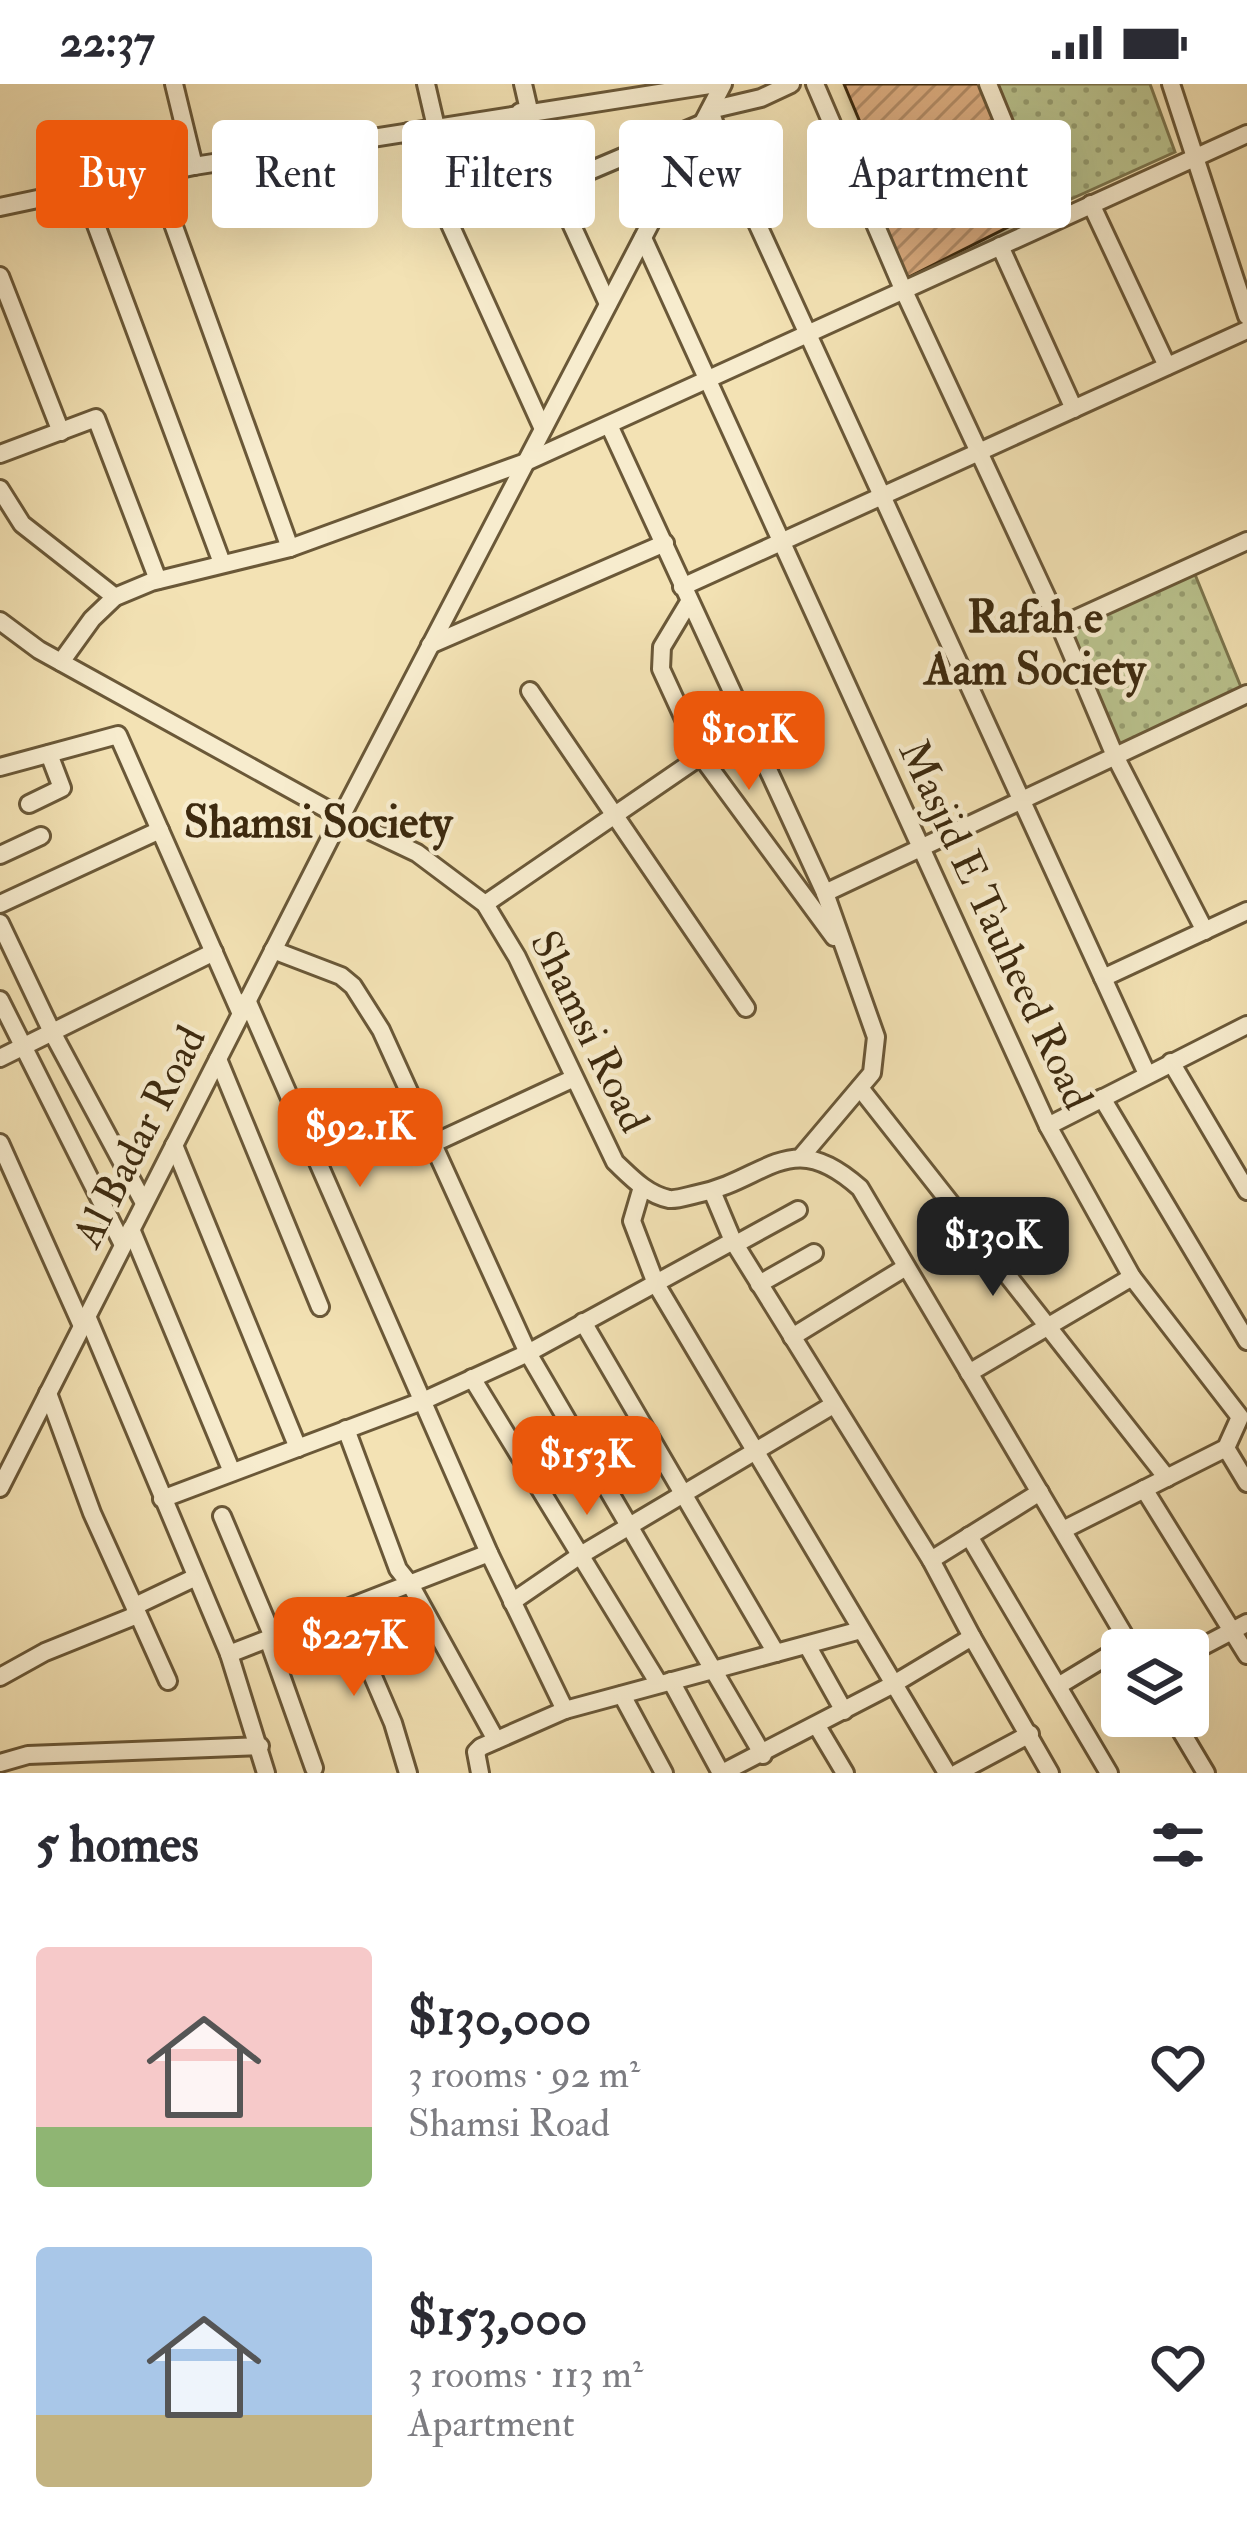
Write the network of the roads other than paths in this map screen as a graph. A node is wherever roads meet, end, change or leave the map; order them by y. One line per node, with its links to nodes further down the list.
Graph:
1 (174, 84): 19 (street)
2 (426, 84): 12 (street)
3 (523, 84): 10 (street)
4 (719, 84): 9 (street); 11 (street, Al Badar Road)
5 (791, 84): 11 (street)
6 (815, 84): 34 (street)
7 (988, 84): 15 (street)
8 (1172, 84): 18 (street)
9 (622, 90): 10 (street)
10 (525, 111): 13 (street); 14 (street)
11 (706, 117): 21 (street); 31 (street, Al Badar Road); 38 (street)
12 (434, 120)
13 (475, 120)
14 (528, 120)
15 (1003, 120)
16 (402, 133): 19 (street)
17 (1247, 134): 18 (street)
18 (1197, 154): 23 (street); 36 (street)
19 (194, 166): 20 (street)
20 (188, 167)
21 (595, 168)
22 (36, 200): 24 (street)
23 (1091, 204): 25 (street); 39 (street)
24 (0, 207)
25 (1071, 213)
26 (97, 228): 54 (street)
27 (174, 228): 53 (street)
28 (452, 228): 43 (street)
29 (573, 228): 35 (street)
30 (1039, 228): 32 (street)
31 (643, 238): 35 (street, Al Badar Road); 40 (street, Masjid E Tauheed Road)
32 (1000, 246): 34 (street); 41 (street)
33 (0, 276): 44 (street)
34 (903, 289): 38 (street); 45 (street)
35 (608, 304): 43 (street, Al Badar Road)
36 (1247, 316)
37 (1247, 330): 39 (street)
38 (808, 334): 40 (street); 49 (street)
39 (1167, 366): 41 (street)
40 (707, 381): 42 (street); 50 (street, Masjid E Tauheed Road)
41 (1074, 409): 45 (street)
42 (609, 425): 47 (street); 52 (street)
43 (543, 429): 47 (street, Al Badar Road)
44 (61, 432): 46 (street); 55 (street)
45 (980, 452): 49 (street); 59 (street)
46 (0, 454)
47 (526, 462): 53 (street); 60 (street, Al Badar Road)
48 (0, 489): 57 (street)
49 (882, 495): 50 (street); 68 (street)
50 (782, 541): 56 (street); 74 (street, Masjid E Tauheed Road)
51 (1247, 542): 59 (street)
52 (665, 543): 56 (street); 60 (street)
53 (290, 548): 54 (street)
54 (222, 562): 55 (street)
55 (158, 580): 57 (street)
56 (685, 595): 65 (street); 76 (street)
57 (115, 597): 61 (street)
58 (0, 621): 61 (street, Shamsi Road)
59 (1060, 626): 66 (street)
60 (430, 645): 71 (street, Al Badar Road)
61 (61, 662): 71 (street, Shamsi Road)
62 (530, 691): 70 (street)
63 (1247, 694): 66 (street)
64 (49, 754): 67 (street); 69 (street); 72 (street)
65 (701, 756): 70 (street); 84 (street)
66 (1115, 756): 68 (street); 81 (street)
67 (0, 767)
68 (1022, 800): 74 (street); 85 (street)
69 (29, 804)
70 (614, 813): 78 (street); 88 (street)
71 (341, 817): 78 (street, Shamsi Road); 82 (street, Al Badar Road)
72 (160, 830): 77 (street); 83 (street)
73 (41, 836): 75 (street)
74 (923, 847): 76 (street); 99 (street, Masjid E Tauheed Road)
75 (0, 855)
76 (825, 893): 84 (street)
77 (0, 904)
78 (485, 904): 96 (street, Shamsi Road)
79 (1247, 911): 81 (street)
80 (0, 923): 90 (street)
81 (1205, 931): 85 (street)
82 (273, 950): 87 (street, Al Badar Road); 101 (street)
83 (214, 952): 87 (street); 90 (street)
84 (847, 956): 97 (street)
85 (1103, 978): 95 (street)
86 (0, 1000): 91 (street)
87 (244, 1007): 93 (street, Al Badar Road); 126 (street)
88 (746, 1008)
89 (1245, 1031): 94 (street)
90 (52, 1032): 91 (street); 107 (street)
91 (23, 1046): 92 (street); 109 (street)
92 (0, 1058)
93 (218, 1059): 102 (street, Al Badar Road); 116 (street)
94 (1171, 1062): 95 (street); 106 (street)
95 (1147, 1074): 98 (street)
96 (572, 1079): 101 (street); 104 (street, Shamsi Road)
97 (860, 1088): 103 (street); 119 (street)
98 (1102, 1098): 99 (street); 121 (street)
99 (1048, 1126): 113 (street, Masjid E Tauheed Road)
100 (0, 1142): 117 (street)
101 (433, 1144): 122 (street)
102 (174, 1145): 107 (street, Al Badar Road); 130 (street)
103 (801, 1157): 105 (street, Shamsi Road); 112 (street)
104 (642, 1187): 105 (street, Shamsi Road); 114 (street)
105 (712, 1191): 110 (street)
106 (1247, 1191)
107 (144, 1203): 109 (street, Al Badar Road)
108 (798, 1210): 110 (street)
109 (127, 1237): 117 (street, Al Badar Road); 133 (street)
110 (735, 1242): 114 (street); 115 (street)
111 (814, 1253): 115 (street)
112 (906, 1267): 120 (street); 123 (street)
113 (1132, 1277): 119 (street); 128 (street, Masjid E Tauheed Road)
114 (656, 1284): 118 (street); 132 (street)
115 (760, 1284): 120 (street)
116 (320, 1307)
117 (85, 1321): 125 (street, Al Badar Road); 140 (street)
118 (583, 1322): 122 (street); 139 (street)
119 (1047, 1326): 123 (street); 134 (street)
120 (793, 1337): 127 (street)
121 (1247, 1341)
122 (528, 1353): 124 (street); 142 (street)
123 (969, 1373): 138 (street)
124 (472, 1378): 126 (street); 146 (street)
125 (48, 1393): 136 (street, Al Badar Road); 151 (street)
126 (424, 1400): 129 (street); 145 (street)
127 (833, 1405): 132 (street); 147 (street)
128 (1244, 1417): 131 (street, Masjid E Tauheed Road)
129 (346, 1430): 130 (street); 149 (street)
130 (298, 1448): 133 (street)
131 (1226, 1448): 134 (street); 135 (street)
132 (753, 1451): 139 (street); 155 (street)
133 (232, 1472): 140 (street)
134 (1166, 1478): 137 (street)
135 (1247, 1483)
136 (0, 1488)
137 (1144, 1489): 143 (street); 153 (street)
138 (1040, 1492): 143 (street); 144 (street)
139 (682, 1494): 142 (street); 160 (street)
140 (162, 1498): 148 (street)
141 (222, 1516): 157 (street)
142 (630, 1525): 146 (street); 164 (street)
143 (1063, 1530): 154 (street)
144 (969, 1536): 147 (street); 169 (street)
145 (489, 1553): 149 (street); 150 (street)
146 (579, 1556): 150 (street); 167 (street)
147 (931, 1560): 156 (street)
148 (196, 1577): 151 (street); 161 (street)
149 (410, 1584): 152 (street); 176 (street)
150 (512, 1601): 171 (street)
151 (136, 1609): 165 (street); 166 (street)
152 (344, 1610): 157 (street); 185 (street)
153 (1239, 1627): 158 (street); 162 (street)
154 (1121, 1629)
155 (861, 1630): 159 (street); 168 (street)
156 (972, 1636): 168 (street); 174 (street)
157 (270, 1638): 161 (street); 181 (street)
158 (1209, 1643)
159 (807, 1645): 160 (street); 172 (street)
160 (776, 1653): 164 (street)
161 (229, 1654): 177 (street)
162 (1247, 1655)
163 (1101, 1663): 169 (street)
164 (716, 1669): 167 (street); 179 (street)
165 (0, 1677)
166 (168, 1681)
167 (665, 1683): 170 (street); 188 (street)
168 (892, 1685): 172 (street); 190 (street)
169 (1058, 1686): 193 (street)
170 (622, 1695): 171 (street); 187 (street)
171 (565, 1710): 176 (street)
172 (844, 1711): 173 (street)
173 (817, 1726): 179 (street); 189 (street)
174 (1030, 1734): 191 (street); 192 (street)
175 (1185, 1737): 194 (street)
176 (496, 1741): 186 (street)
177 (260, 1746): 178 (street); 184 (street)
178 (123, 1752): 180 (street); 183 (street)
179 (763, 1755): 182 (street)
180 (0, 1763)
181 (314, 1768)
182 (744, 1768): 188 (street)
183 (125, 1773)
184 (266, 1773)
185 (408, 1773)
186 (480, 1773)
187 (664, 1773)
188 (721, 1773)
189 (845, 1773)
190 (946, 1773)
191 (957, 1773)
192 (1050, 1773)
193 (1109, 1773)
194 (1206, 1773)

